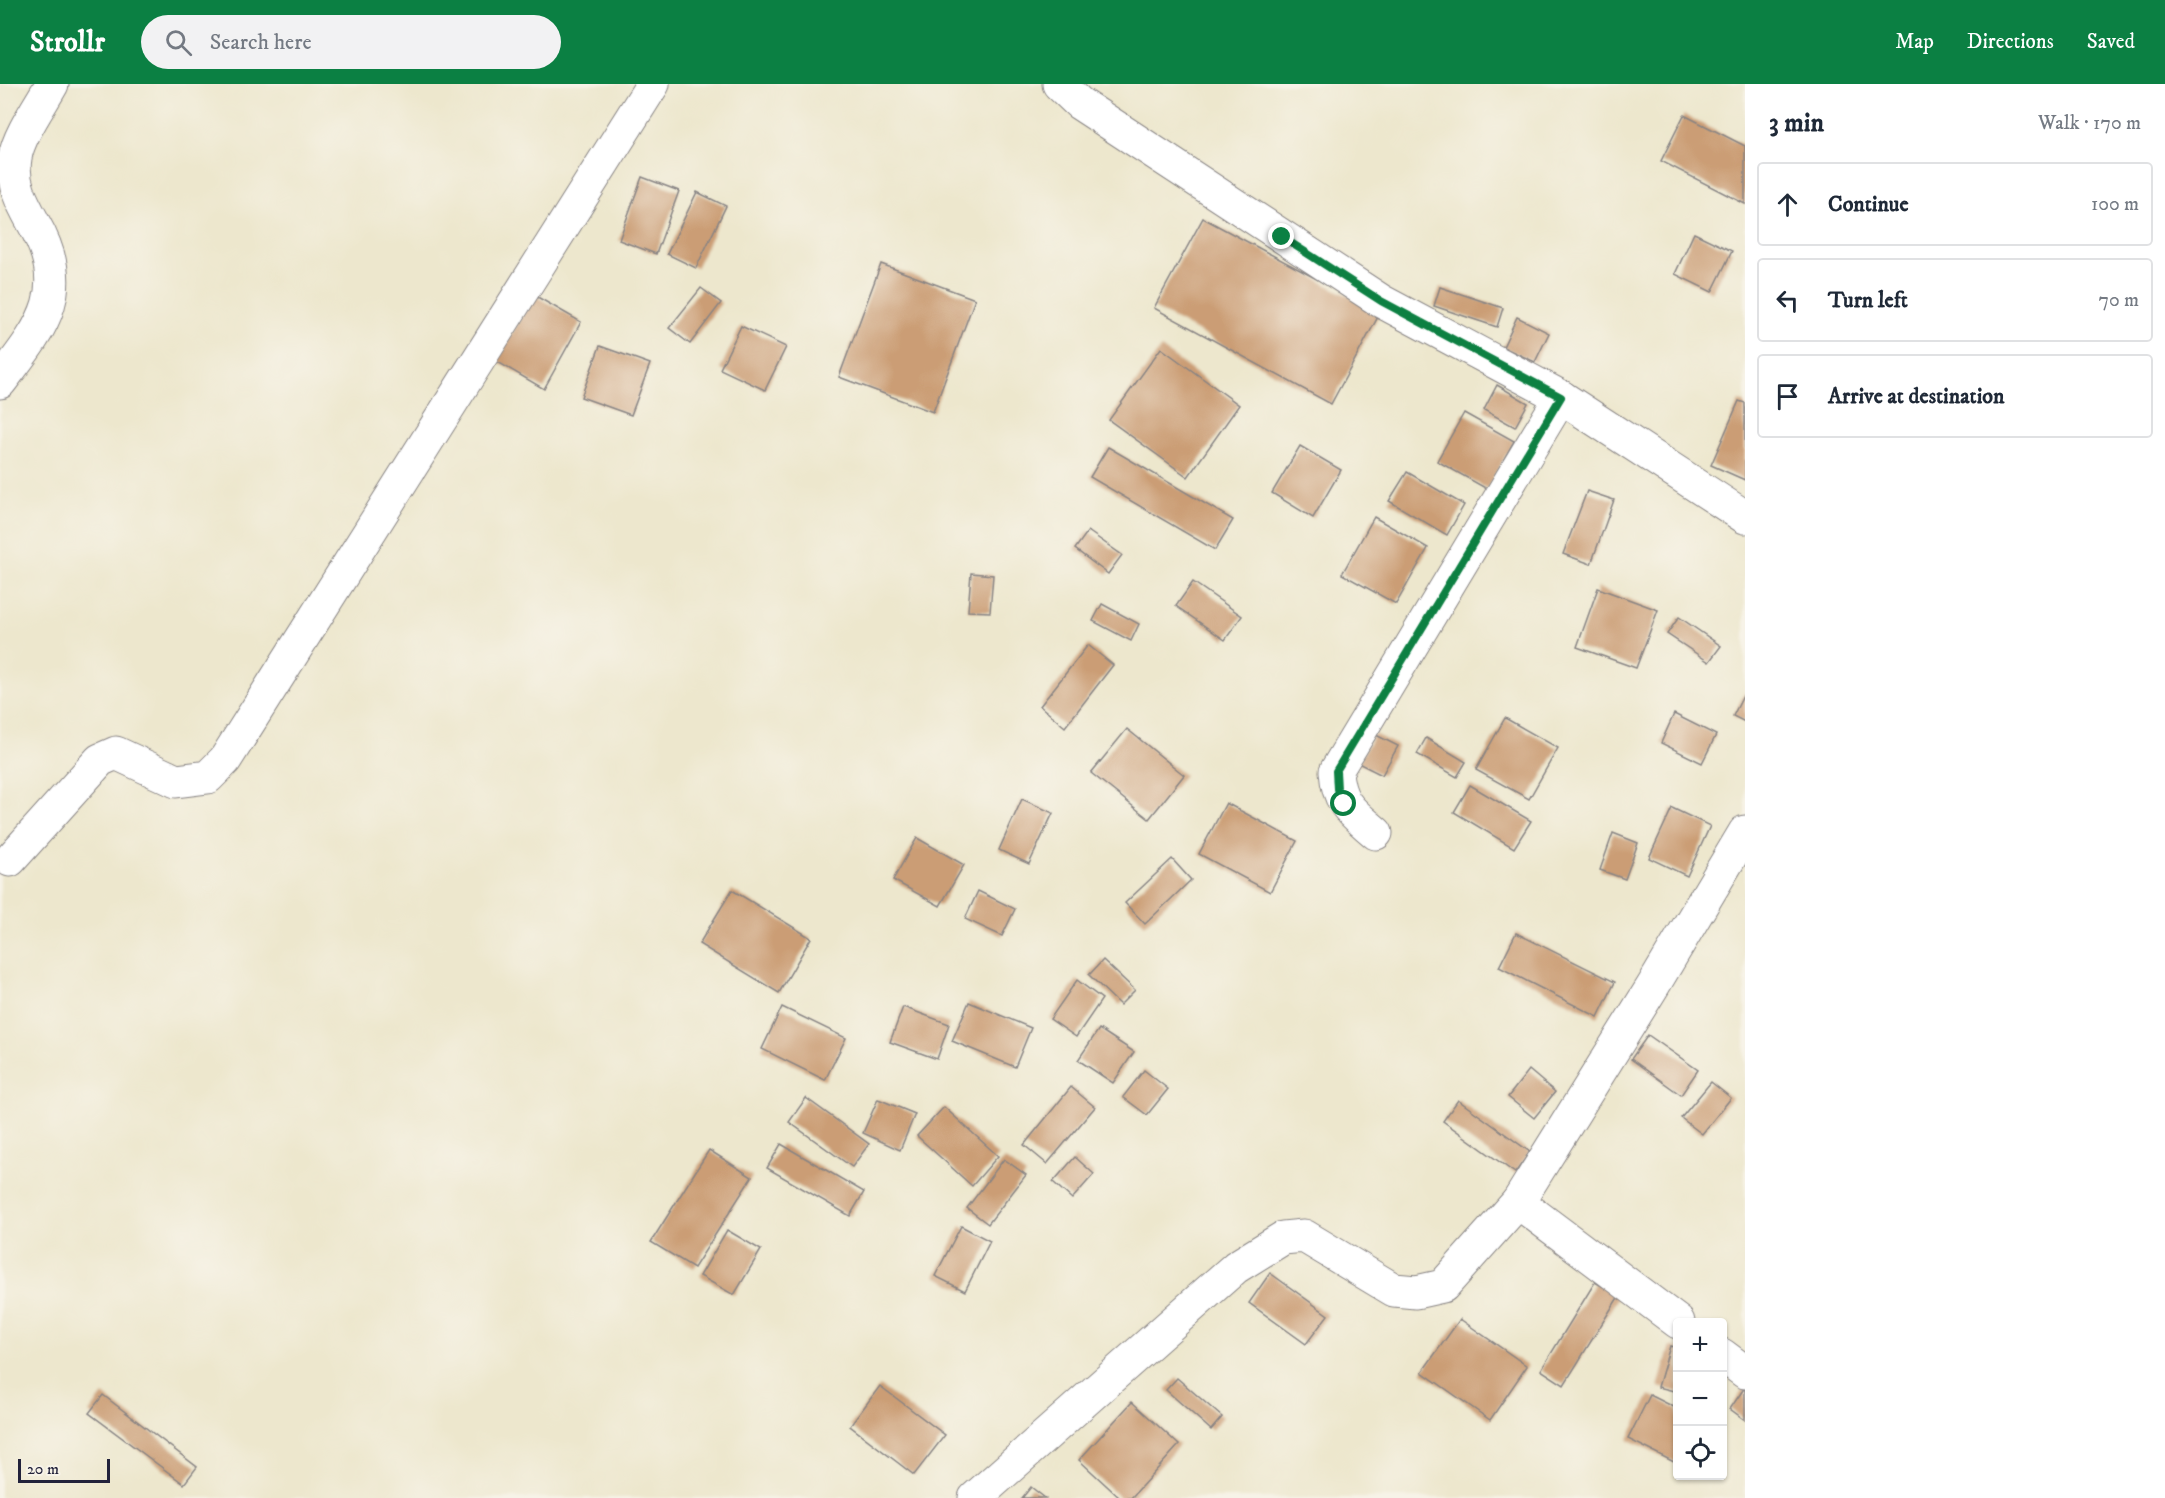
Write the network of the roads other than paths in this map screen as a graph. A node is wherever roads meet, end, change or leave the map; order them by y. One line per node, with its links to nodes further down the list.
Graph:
1 (52, 84): 4 (street)
2 (652, 84): 9 (street)
3 (1059, 84): 5 (street)
4 (0, 381)
5 (1561, 397): 6 (street); 8 (street)
6 (1745, 517)
7 (1745, 832): 10 (street)
8 (1376, 833)
9 (10, 860)
10 (1518, 1202): 11 (street); 14 (street)
11 (1673, 1319)
12 (1727, 1359): 13 (street)
13 (1745, 1372)
14 (975, 1498)

